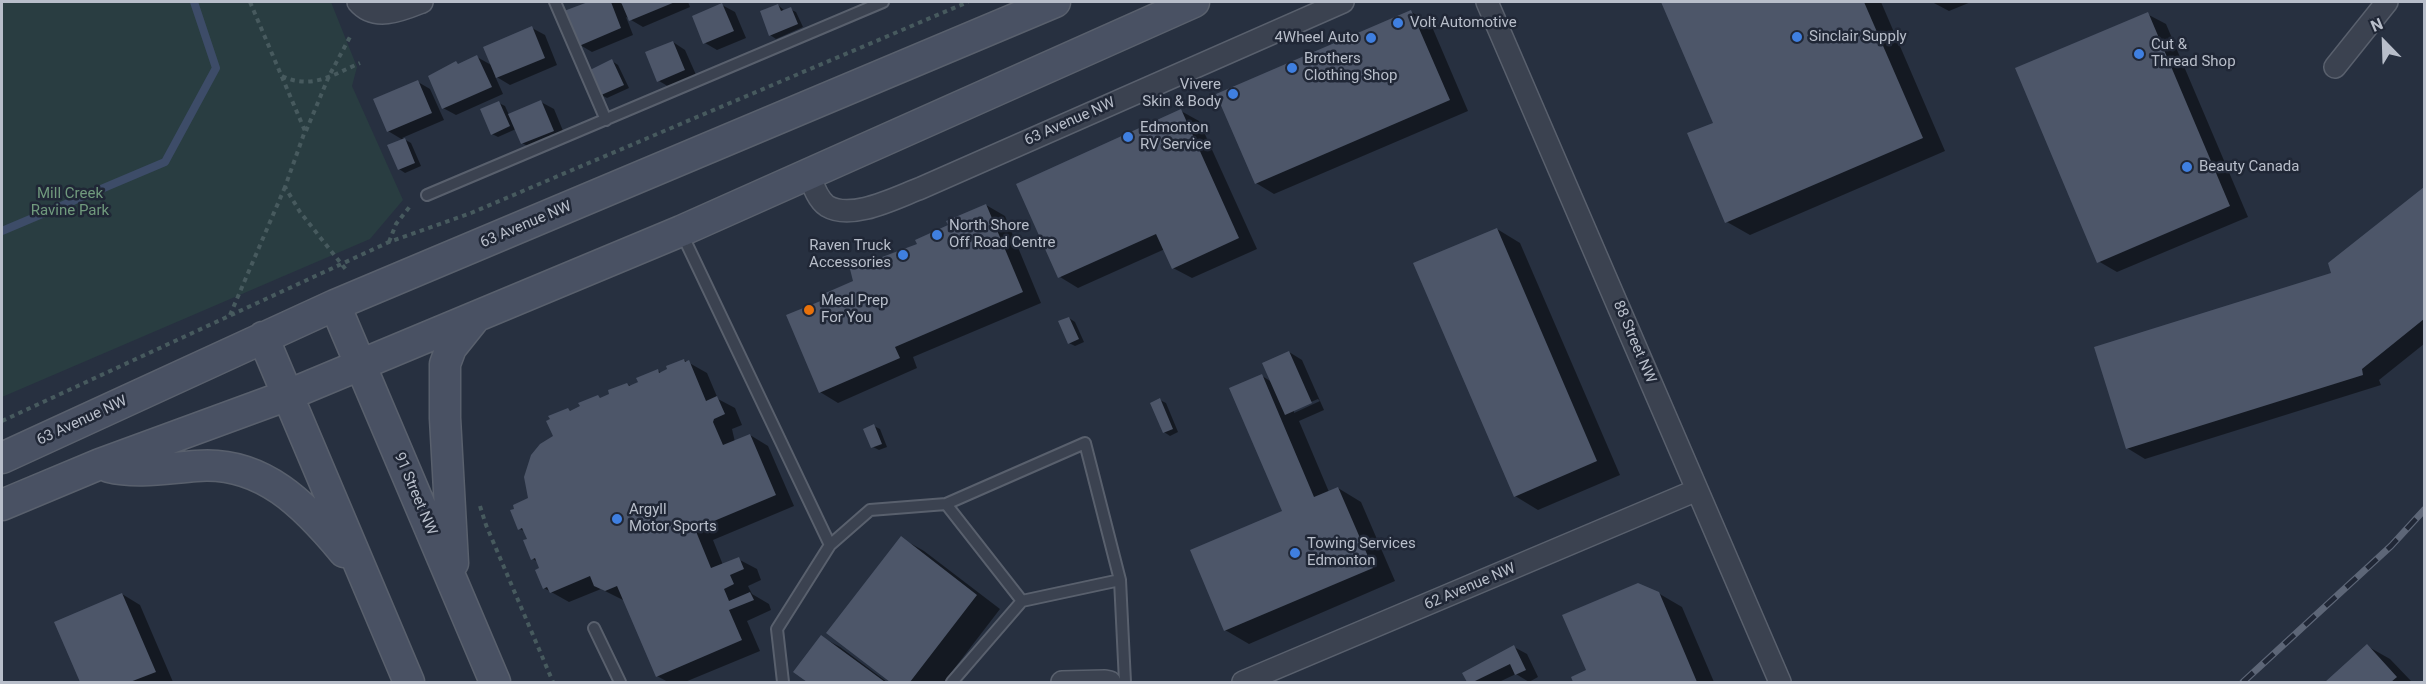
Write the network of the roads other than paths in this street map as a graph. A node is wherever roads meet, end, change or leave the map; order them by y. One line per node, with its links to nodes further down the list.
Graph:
1 (422, 2): 9 (street)
2 (555, 2): 11 (lane)
3 (883, 2): 11 (lane)
4 (1055, 2): 15 (main road, 63 Avenue NW)
5 (1194, 2): 12 (main road)
6 (1343, 2): 12 (street, 63 Avenue NW)
7 (1487, 2): 22 (street, 88 Street NW)
8 (2387, 2): 10 (street)
9 (362, 5)
10 (2334, 67)
11 (606, 120): 13 (lane)
12 (809, 174): 14 (main road)
13 (427, 195)
14 (681, 231): 16 (main road); 25 (lane)
15 (335, 305): 17 (main road, 63 Avenue NW); 18 (main road, 91 Street NW)
16 (478, 315): 18 (main road); 28 (main road)
17 (263, 337): 19 (main road); 20 (main road, 63 Avenue NW)
18 (362, 364): 19 (main road); 28 (main road, 91 Street NW)
19 (288, 395): 21 (main road); 26 (main road)
20 (2, 458)
21 (100, 465): 24 (main road); 26 (main road)
22 (1697, 490): 39 (street, 62 Avenue NW); 40 (street, 88 Street NW)
23 (946, 504): 25 (lane); 27 (lane); 29 (lane)
24 (2, 505)
25 (830, 545): 34 (lane)
26 (363, 575): 31 (main road)
27 (1120, 580): 29 (lane); 38 (lane)
28 (454, 587): 32 (main road, 91 Street NW)
29 (1022, 601): 35 (lane)
30 (594, 628): 33 (lane)
31 (409, 682)
32 (495, 682)
33 (620, 682)
34 (783, 682)
35 (952, 682)
36 (1062, 682): 37 (street)
37 (1110, 682)
38 (1125, 682)
39 (1243, 682)
40 (1780, 682)

